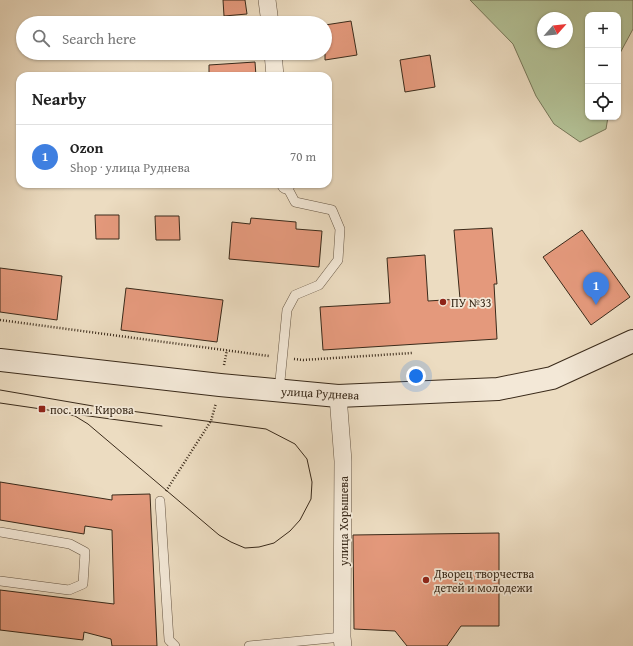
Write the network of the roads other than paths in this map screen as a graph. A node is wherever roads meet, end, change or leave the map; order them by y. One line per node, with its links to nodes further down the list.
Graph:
1 (267, 0): 2 (street)
2 (269, 16)
3 (274, 60): 4 (street)
4 (275, 72)
5 (288, 188): 8 (lane)
6 (633, 341): 9 (main road, улица Руднева)
7 (0, 360): 8 (main road, улица Руднева)
8 (279, 391): 9 (main road, улица Руднева)
9 (338, 396): 13 (street, улица Хорышева)
10 (160, 501): 14 (lane)
11 (0, 532): 12 (lane)
12 (0, 581)
13 (343, 641): 15 (lane)
14 (175, 646)
15 (249, 646)

